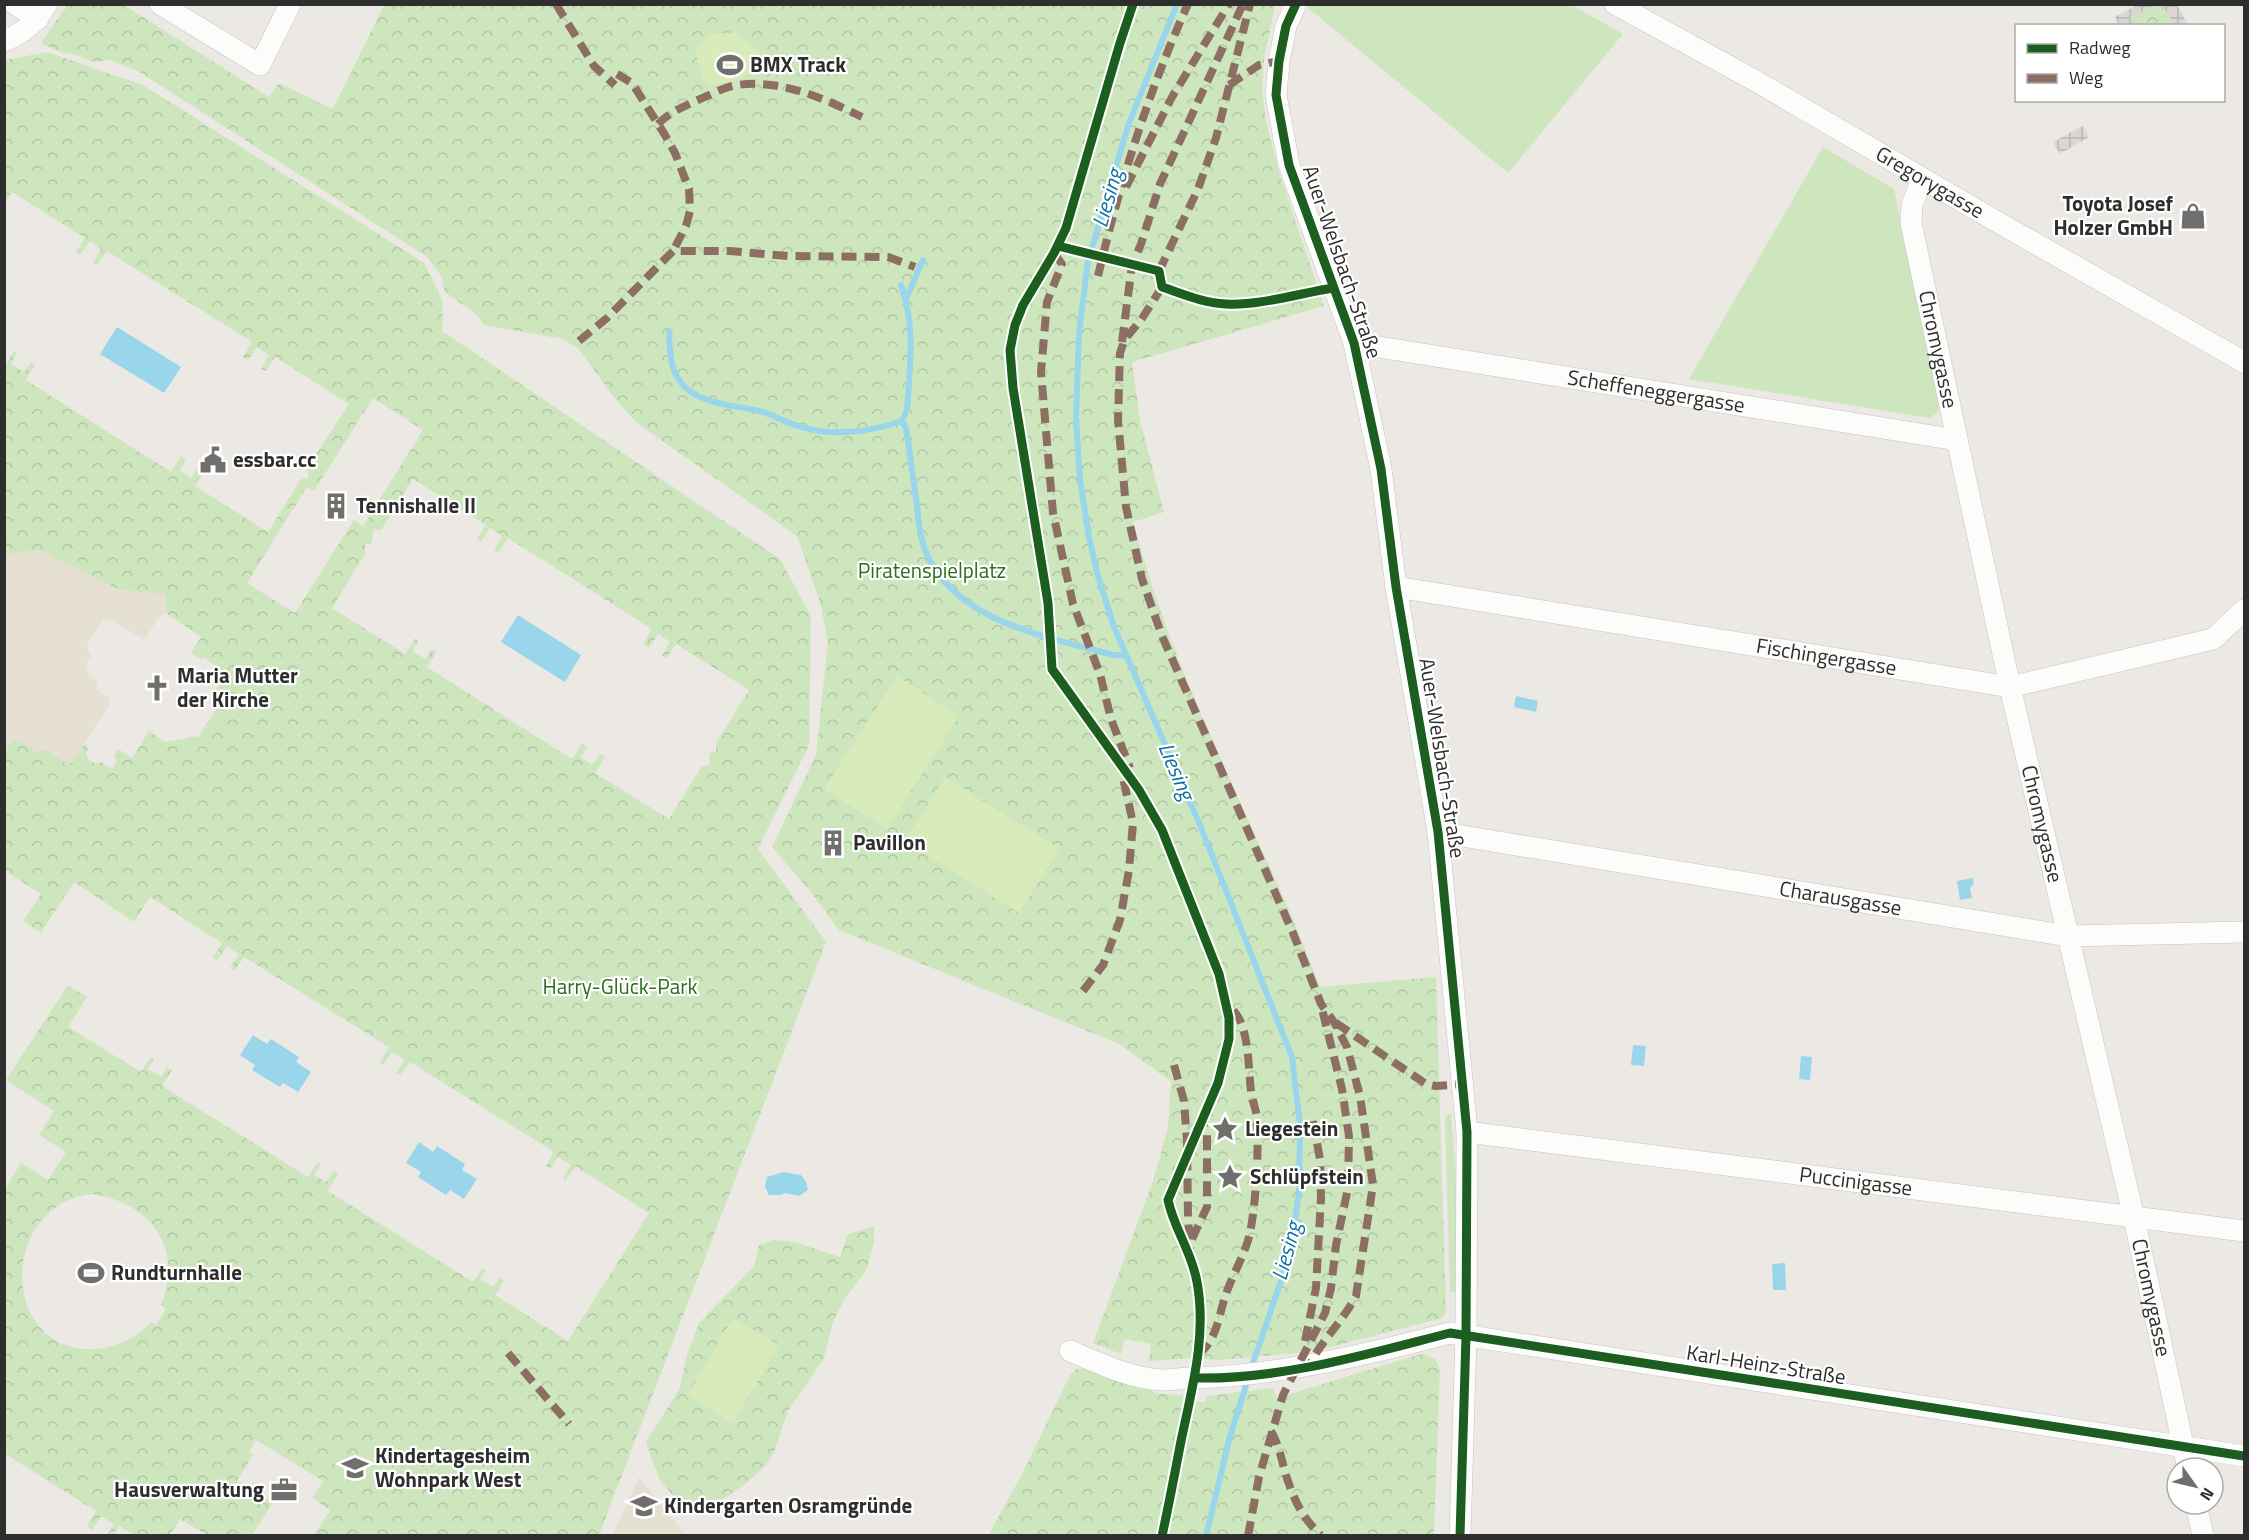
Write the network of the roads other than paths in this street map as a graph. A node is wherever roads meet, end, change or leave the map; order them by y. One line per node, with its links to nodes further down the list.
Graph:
1 (15, 4): 6 (street)
2 (160, 4): 3 (street)
3 (290, 4)
4 (1296, 4): 9 (street, Auer-Welsbach-Straße)
5 (1615, 4): 8 (street, Gregorygasse)
6 (42, 12): 7 (street)
7 (7, 38)
8 (1922, 178): 10 (street, Gregorygasse); 11 (street, Chromygasse)
9 (1354, 343): 11 (street, Scheffeneggergasse); 12 (street, Auer-Welsbach-Straße)
10 (2242, 358)
11 (1957, 440): 14 (street, Chromygasse)
12 (1396, 587): 14 (street, Fischingergasse); 15 (street, Auer-Welsbach-Straße)
13 (2244, 610): 14 (street, Fischingergasse)
14 (2010, 687): 17 (street, Chromygasse)
15 (1438, 832): 17 (street, Charausgasse); 18 (street, Auer-Welsbach-Straße)
16 (2244, 932): 17 (street, Charausgasse)
17 (2068, 936): 19 (street, Chromygasse)
18 (1467, 1132): 19 (street, Puccinigasse); 21 (street, Auer-Welsbach-Straße)
19 (2133, 1218): 20 (street, Puccinigasse); 24 (street, Chromygasse)
20 (2244, 1231)
21 (1466, 1336): 22 (street, Karl-Heinz-Straße); 23 (street, Karl-Heinz-Straße); 28 (street, Auer-Welsbach-Straße)
22 (1070, 1351)
23 (2173, 1456)
24 (2185, 1456)
25 (2244, 1456): 26 (street, Karl-Heinz-Straße)
26 (2225, 1457)
27 (2199, 1516): 29 (street)
28 (1460, 1536)
29 (2203, 1536)

